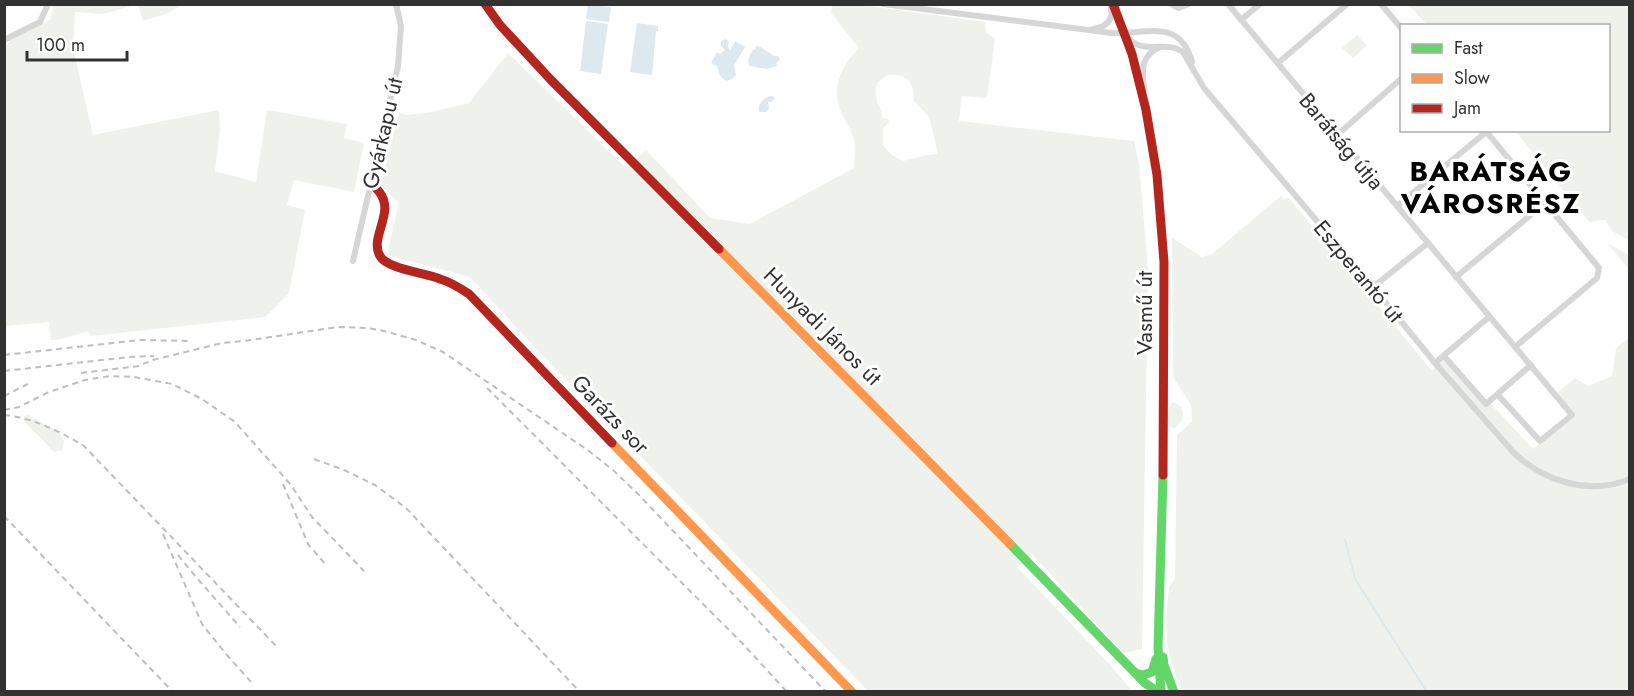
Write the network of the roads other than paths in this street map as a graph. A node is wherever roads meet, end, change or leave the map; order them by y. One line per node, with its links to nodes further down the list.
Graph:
1 (48, 4): 16 (street)
2 (396, 4): 25 (street, Gyárkapu út)
3 (485, 4): 41 (street, Hunyadi János út)
4 (883, 4): 14 (street)
5 (1112, 4): 14 (street); 15 (street, Vasmű út)
6 (1171, 4): 7 (street)
7 (1189, 4)
8 (1228, 4): 12 (street, Barátság útja)
9 (1260, 4): 12 (street)
10 (1347, 4): 18 (street)
11 (1381, 4): 13 (street)
12 (1241, 20): 18 (street, Barátság útja)
13 (1400, 28)
14 (1085, 30): 15 (street)
15 (1125, 34): 17 (street, Eszperantó út); 19 (street, Eszperantó út); 21 (street, Vasmű út)
16 (4, 40)
17 (1161, 47): 19 (street, Eszperantó út); 21 (street)
18 (1278, 63): 24 (street, Barátság útja)
19 (1196, 77): 31 (street, Eszperantó út)
20 (1400, 79): 24 (street)
21 (1146, 110): 39 (street, Vasmű út)
22 (1485, 132): 27 (street)
23 (1487, 132): 26 (street)
24 (1337, 135): 27 (street, Barátság útja)
25 (370, 183): 29 (street, Gyárkapu út); 42 (street, Garázs sor)
26 (1545, 203): 30 (street); 33 (street)
27 (1397, 206): 28 (street, Barátság útja)
28 (1428, 243): 30 (street, Barátság útja); 31 (street)
29 (353, 261)
30 (1456, 277): 32 (street, Barátság útja)
31 (1373, 287): 35 (street, Eszperantó út)
32 (1489, 317): 33 (street, Barátság útja); 34 (street)
33 (1515, 347): 36 (street, Barátság útja)
34 (1444, 356): 35 (street); 37 (street)
35 (1435, 363): 38 (street, Eszperantó út)
36 (1531, 365): 37 (street); 37 (street, Barátság útja)
37 (1498, 395)
38 (1629, 479)
39 (1159, 628): 40 (street); 44 (street)
40 (1158, 648): 41 (street); 43 (street)
41 (1135, 673): 43 (street, Hunyadi János út)
42 (852, 692)
43 (1160, 692)
44 (1174, 692)

